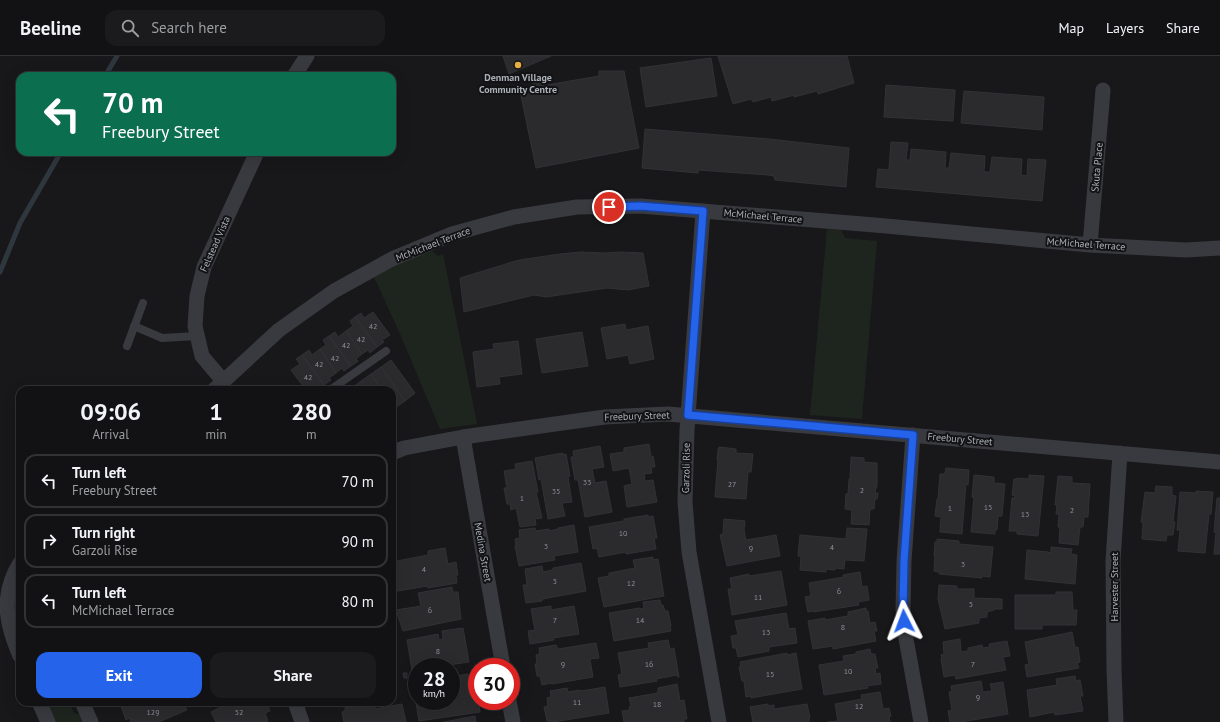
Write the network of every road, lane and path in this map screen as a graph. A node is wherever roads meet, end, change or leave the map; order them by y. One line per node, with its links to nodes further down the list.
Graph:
1 (307, 56): 2 (street)
2 (297, 72)
3 (1103, 90): 6 (street, Skuta Place)
4 (255, 156): 10 (street, Felstead Vista)
5 (703, 211): 6 (street, McMichael Terrace); 13 (street, McMichael Terrace); 15 (street, Garzoli Rise)
6 (1090, 245): 7 (street, McMichael Terrace)
7 (1220, 248)
8 (143, 303): 9 (lane)
9 (134, 326): 10 (lane); 11 (lane)
10 (197, 336): 13 (street, Felstead Vista)
11 (127, 346)
12 (386, 352): 14 (lane)
13 (219, 386)
14 (336, 386)
15 (688, 415): 16 (street, Freebury Street); 17 (street, Freebury Street); 34 (street, Garzoli Rise)
16 (913, 435): 19 (street, Freebury Street); 35 (street)
17 (463, 437): 18 (street, Freebury Street); 25 (street, Medina Street)
18 (396, 451)
19 (1120, 453): 20 (street, Freebury Street); 36 (street, Harvester Street)
20 (1220, 462)
21 (16, 570): 23 (street)
22 (16, 595): 23 (street)
23 (6, 609): 24 (street)
24 (16, 645)
25 (501, 658)
26 (41, 706): 30 (street)
27 (84, 706): 31 (street)
28 (296, 706): 32 (street)
29 (511, 710): 33 (street)
30 (48, 722)
31 (91, 722)
32 (302, 722)
33 (513, 722)
34 (719, 722)
35 (921, 722)
36 (1116, 722)

